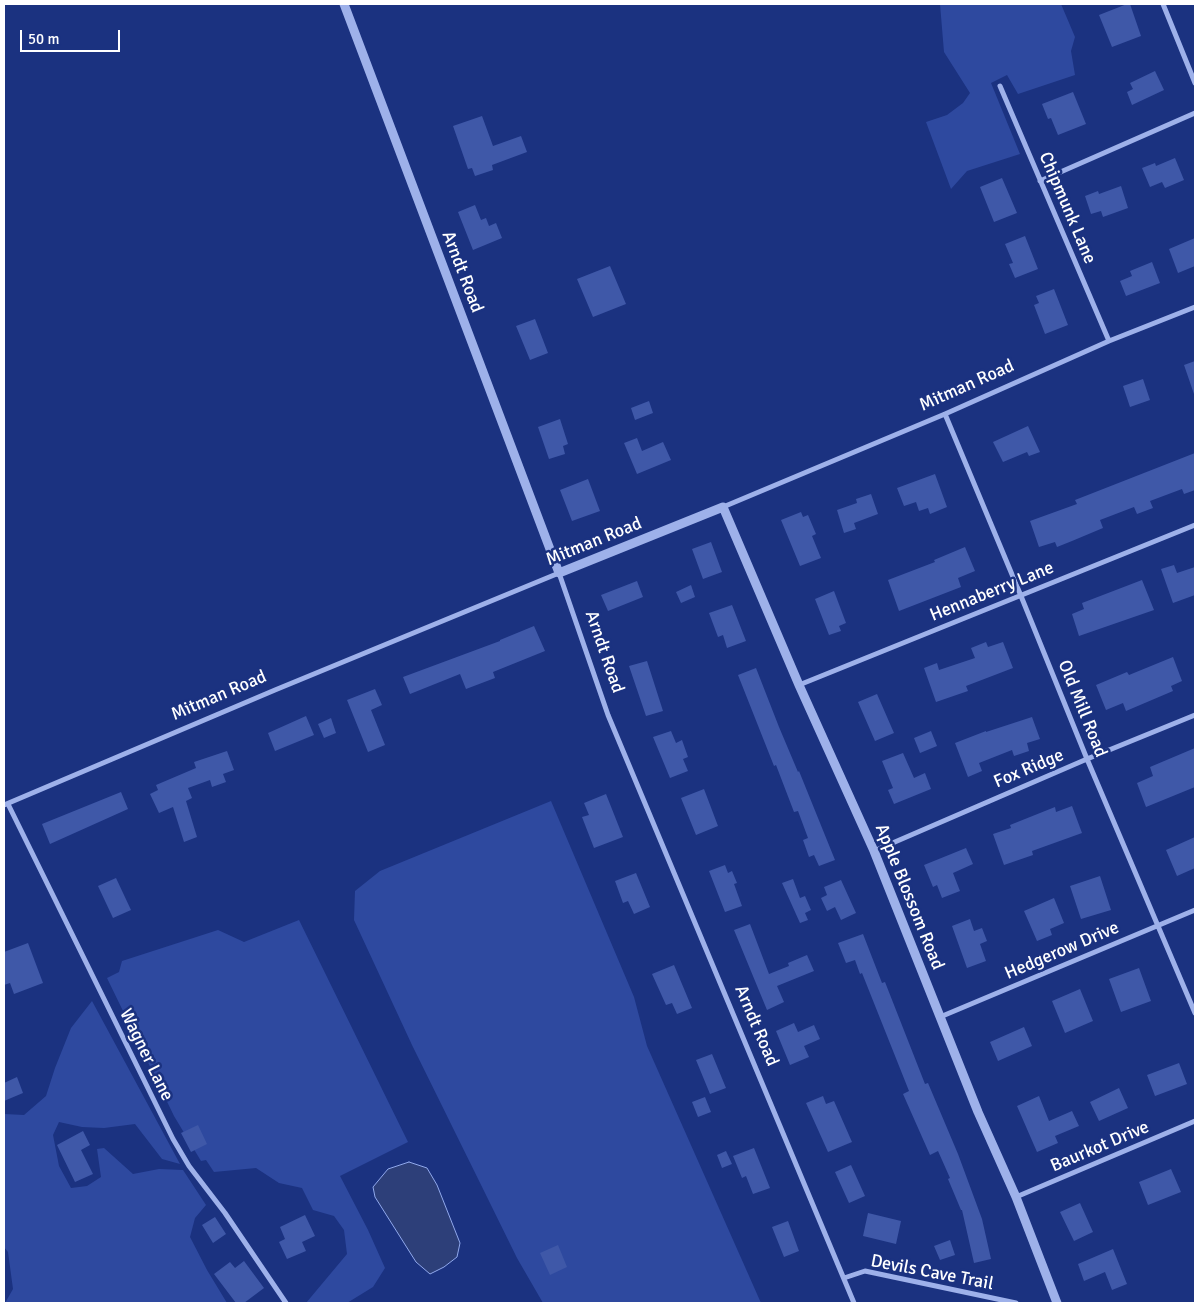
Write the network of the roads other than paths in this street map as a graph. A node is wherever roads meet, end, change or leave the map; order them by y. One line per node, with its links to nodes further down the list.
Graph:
1 (344, 4): 12 (street, Arndt Road)
2 (1162, 4): 3 (street)
3 (1195, 83)
4 (1000, 86): 6 (street, Chipmunk Lane)
5 (1195, 113): 6 (street)
6 (1040, 181): 8 (street, Chipmunk Lane)
7 (1195, 307): 8 (street, Mitman Road)
8 (1109, 342): 9 (street, Mitman Road)
9 (944, 414): 10 (street, Mitman Road); 13 (street, Old Mill Road)
10 (723, 507): 12 (street, Mitman Road); 14 (street, Apple Blossom Road)
11 (1195, 524): 13 (street, Hennaberry Lane)
12 (559, 574): 17 (street, Mitman Road); 25 (street, Arndt Road)
13 (1021, 596): 14 (street, Hennaberry Lane); 16 (street, Old Mill Road)
14 (799, 685): 18 (street, Apple Blossom Road)
15 (1195, 715): 16 (street, Fox Ridge)
16 (1087, 759): 18 (street, Fox Ridge); 20 (street, Old Mill Road)
17 (6, 804): 26 (street, Wagner Lane)
18 (874, 851): 22 (street, Apple Blossom Road)
19 (1195, 910): 20 (street, Hedgerow Drive)
20 (1159, 925): 21 (street, Old Mill Road); 22 (street, Hedgerow Drive)
21 (1195, 1013)
22 (940, 1017): 24 (street, Apple Blossom Road)
23 (1195, 1121): 24 (street, Baurkot Drive)
24 (1016, 1197): 29 (street, Apple Blossom Road)
25 (844, 1278): 27 (street, Arndt Road); 28 (street, Devils Cave Trail)
26 (286, 1303)
27 (854, 1303)
28 (1016, 1303)
29 (1057, 1303)

